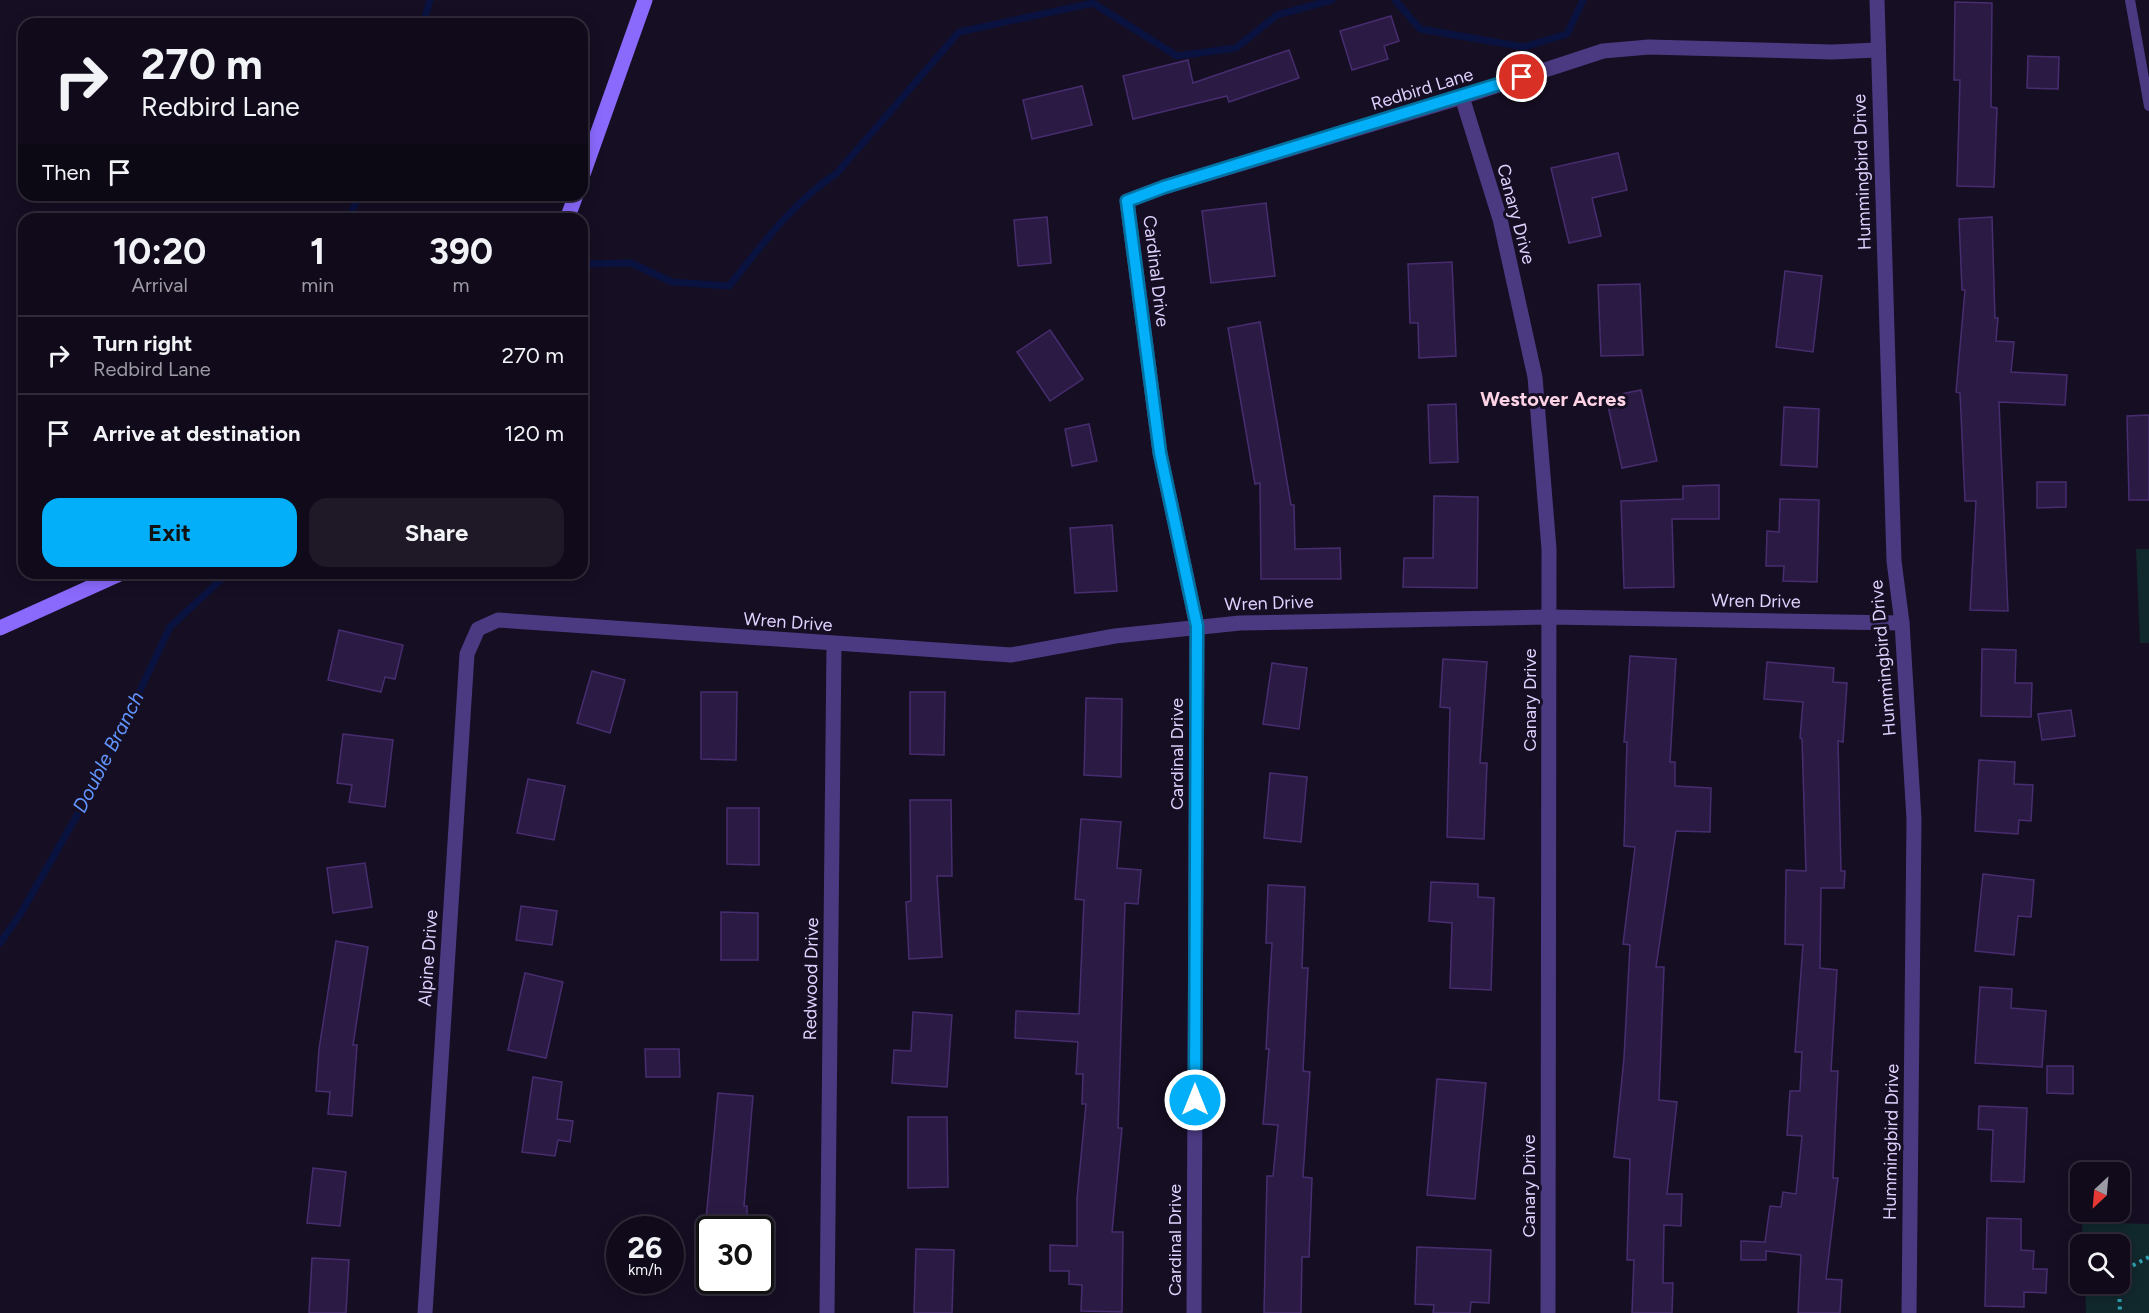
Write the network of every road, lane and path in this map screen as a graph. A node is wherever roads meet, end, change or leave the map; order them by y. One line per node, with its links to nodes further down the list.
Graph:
1 (645, 0): 7 (street)
2 (1877, 0): 4 (street, Hummingbird Drive)
3 (2130, 0): 6 (lane)
4 (1877, 50): 5 (street, Redbird Lane); 12 (street, Hummingbird Drive)
5 (1462, 97): 8 (street, Redbird Lane); 10 (street, Canary Drive)
6 (2149, 106)
7 (588, 160)
8 (1127, 201): 13 (street, Cardinal Drive)
9 (109, 579): 14 (street)
10 (1549, 617): 12 (street, Wren Drive); 13 (street, Wren Drive); 22 (street, Canary Drive)
11 (498, 620): 15 (street, Wren Drive); 19 (street, Alpine Drive)
12 (1902, 623): 23 (street, Hummingbird Drive)
13 (1197, 626): 15 (street, Wren Drive); 21 (street, Cardinal Drive)
14 (0, 628)
15 (834, 645): 20 (street, Redwood Drive)
16 (2149, 1257): 17 (path)
17 (2130, 1267)
18 (2119, 1294): 24 (path)
19 (425, 1313)
20 (827, 1313)
21 (1194, 1313)
22 (1548, 1313)
23 (1909, 1313)
24 (2120, 1313)

